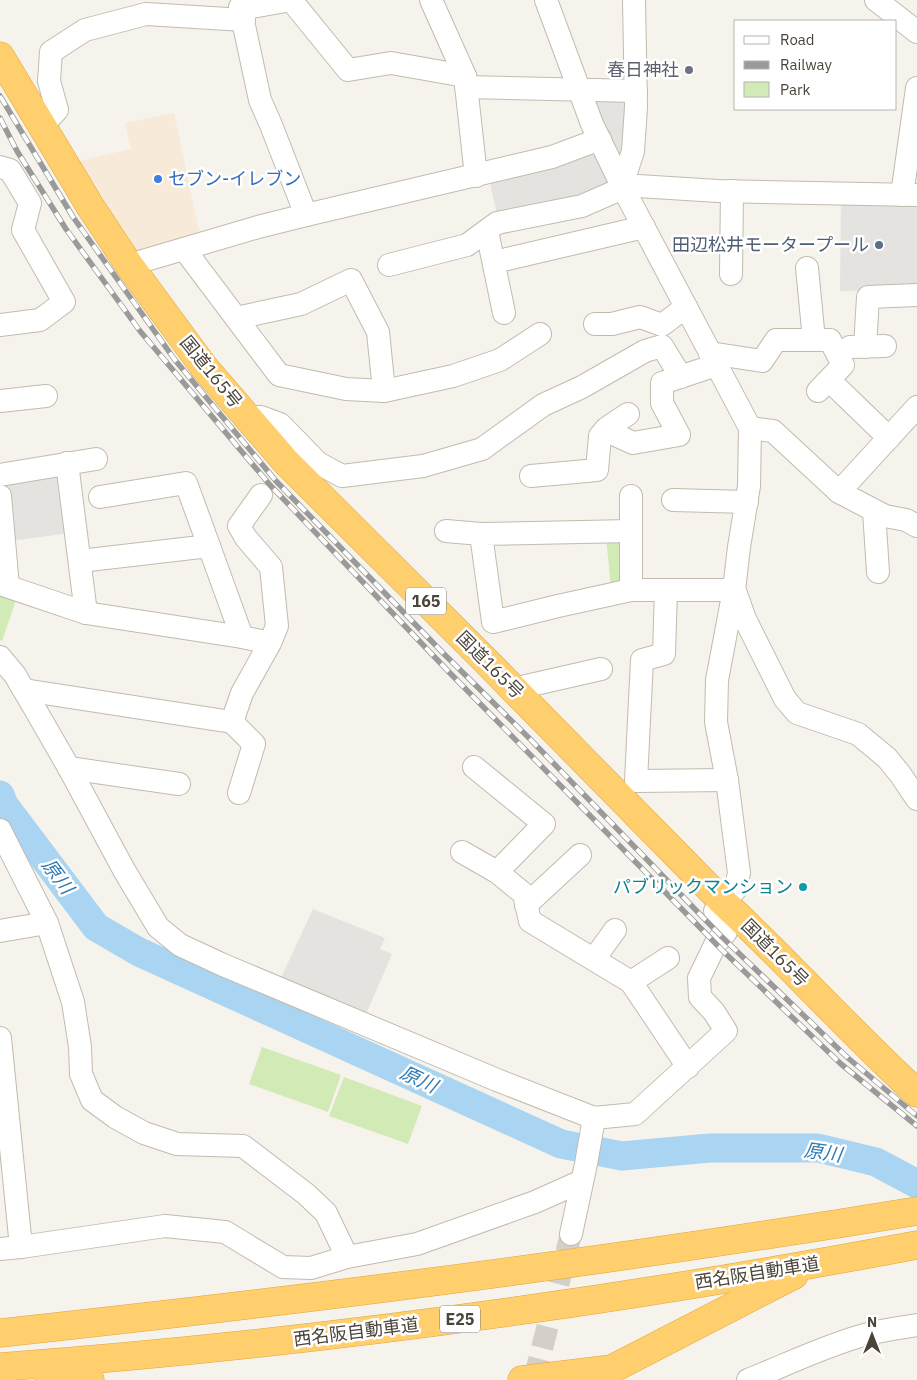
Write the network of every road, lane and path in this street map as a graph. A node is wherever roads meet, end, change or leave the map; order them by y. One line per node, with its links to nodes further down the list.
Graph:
1 (431, 0): 8 (street)
2 (546, 0): 10 (street)
3 (634, 0): 11 (street)
4 (876, 0): 6 (street)
5 (241, 10): 8 (street); 12 (street); 19 (street)
6 (917, 32)
7 (0, 56): 12 (highway, 国道165号 / 165)
8 (465, 82): 10 (street); 15 (street)
9 (917, 88): 18 (street)
10 (579, 90): 11 (street); 13 (street)
11 (636, 92): 16 (street)
12 (42, 126): 24 (highway, 国道165号 / 165)
13 (600, 139): 15 (street); 16 (street)
14 (0, 167): 33 (street)
15 (476, 176): 19 (street)
16 (623, 187): 17 (street); 20 (street); 21 (street)
17 (732, 191): 18 (street); 27 (street)
18 (910, 195)
19 (306, 215): 22 (street)
20 (644, 228): 23 (street); 29 (street)
21 (486, 231): 25 (street); 30 (street)
22 (184, 249): 24 (street); 31 (street)
23 (507, 260)
24 (129, 265): 43 (highway, 国道165号 / 165)
25 (389, 265)
26 (808, 268): 35 (street)
27 (731, 274)
28 (917, 295): 35 (street)
29 (686, 307): 32 (street); 36 (street)
30 (504, 312)
31 (236, 318): 38 (street); 38 (street)
32 (595, 324)
33 (0, 325)
34 (540, 334): 38 (street)
35 (824, 344): 36 (street); 46 (street)
36 (713, 359): 37 (street); 44 (street)
37 (681, 377): 43 (street); 45 (street)
38 (384, 391)
39 (46, 396): 40 (street)
40 (0, 401)
41 (917, 407): 46 (street)
42 (628, 414): 45 (street)
43 (248, 417): 75 (highway, 国道165号 / 165)
44 (750, 428): 51 (street); 57 (street)
45 (605, 430): 50 (street)
46 (889, 438): 51 (street)
47 (96, 459): 48 (street)
48 (67, 463): 49 (street); 64 (street)
49 (0, 475)
50 (531, 476)
51 (839, 492): 58 (street)
52 (261, 495): 72 (street)
53 (0, 496): 66 (street)
54 (631, 496): 61 (street)
55 (100, 497): 63 (street)
56 (673, 500): 57 (street)
57 (746, 502): 69 (street)
58 (874, 511): 59 (street); 65 (street)
59 (913, 518)
60 (446, 531): 62 (street)
61 (631, 531): 62 (street); 67 (street)
62 (481, 534): 67 (street)
63 (210, 546): 64 (street); 71 (street)
64 (80, 561): 70 (street)
65 (878, 572)
66 (4, 585): 70 (street)
67 (631, 590): 68 (street)
68 (666, 590): 69 (street); 80 (street)
69 (734, 590): 80 (street); 83 (street)
70 (86, 613): 71 (street)
71 (242, 637): 72 (street)
72 (270, 643): 77 (street)
73 (0, 657): 76 (street)
74 (601, 669): 75 (street)
75 (513, 689): 88 (highway, 国道165号 / 165)
76 (24, 690): 77 (street); 79 (street)
77 (232, 722): 82 (street)
78 (474, 767): 87 (street)
79 (69, 768): 81 (street); 99 (street)
80 (727, 780): 88 (street)
81 (179, 784)
82 (239, 793)
83 (917, 799)
84 (0, 830): 90 (street)
85 (462, 852): 87 (street)
86 (580, 855): 89 (street)
87 (497, 872): 89 (street)
88 (723, 902): 97 (street); 98 (highway, 国道165号 / 165)
89 (526, 905): 94 (street)
90 (46, 923): 92 (street); 105 (street)
91 (615, 930): 94 (street)
92 (0, 931)
93 (668, 958): 95 (street)
94 (594, 959): 95 (street)
95 (631, 982): 97 (street)
96 (0, 1038): 104 (street)
97 (688, 1067): 99 (street)
98 (917, 1094)
99 (593, 1123): 100 (street)
100 (584, 1172): 102 (street); 105 (street)
101 (909, 1212): 108 (highway, E25)
102 (571, 1234)
103 (917, 1244): 106 (highway, 西名阪自動車道 / E25)
104 (11, 1248): 105 (street)
105 (347, 1257)
106 (818, 1263): 109 (highway, 西名阪自動車道 / E25); 111 (highway)
107 (917, 1325): 112 (street)
108 (0, 1334)
109 (7, 1366): 110 (highway)
110 (90, 1380)
111 (522, 1380)
112 (748, 1380)

